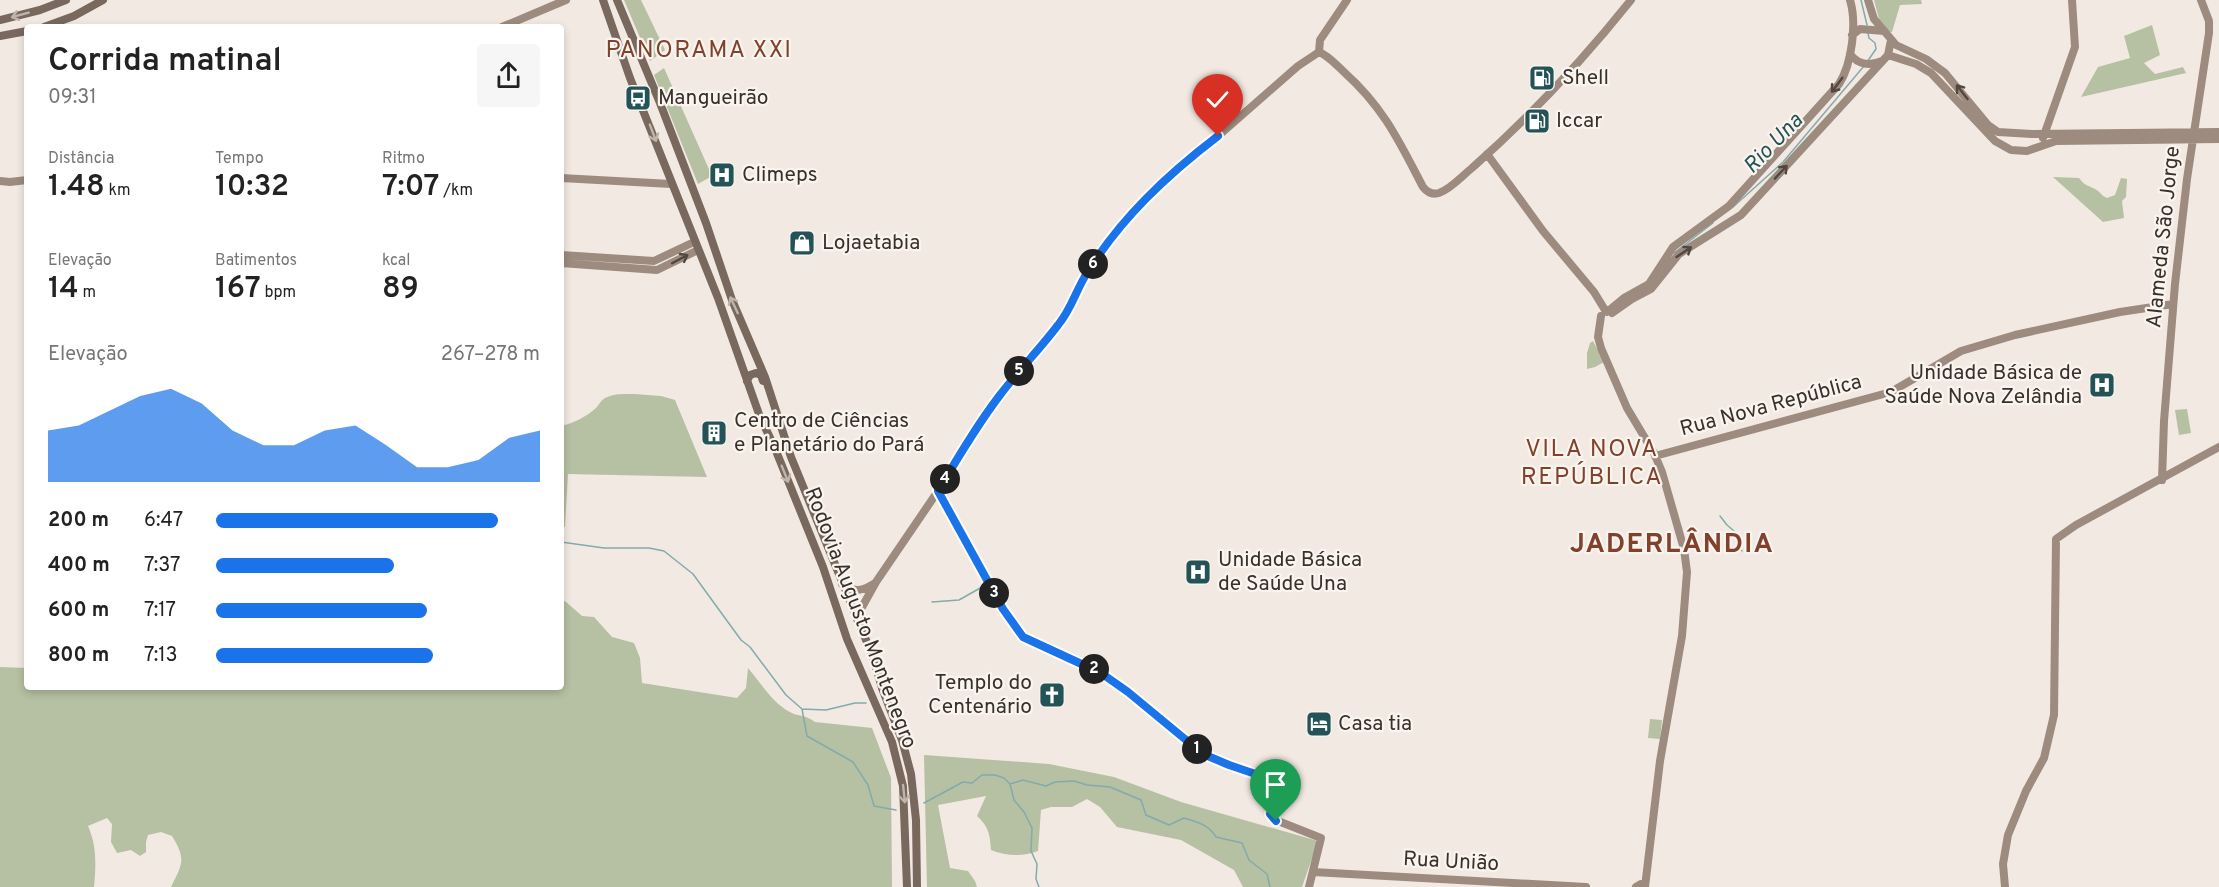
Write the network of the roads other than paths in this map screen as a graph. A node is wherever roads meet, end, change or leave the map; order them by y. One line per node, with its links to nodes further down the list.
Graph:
1 (66, 0): 12 (main road, one-way to 12)
2 (103, 0): 13 (main road)
3 (566, 0): 14 (street)
4 (603, 0): 35 (main road, Rodovia Augusto Montenegro, one-way to 35)
5 (617, 0): 42 (main road, Rodovia Augusto Montenegro, one-way to 5)
6 (1347, 0): 20 (street)
7 (1631, 0): 31 (street)
8 (1850, 0): 16 (street)
9 (1868, 0): 17 (street)
10 (2072, 0): 26 (street)
11 (2201, 0): 27 (street, Alameda São Jorge)
12 (0, 20)
13 (52, 24)
14 (509, 24)
15 (24, 32): 18 (main road)
16 (1854, 32): 17 (street); 21 (street)
17 (1884, 32): 19 (street)
18 (0, 36)
19 (1894, 43): 22 (street); 24 (street, one-way to 19)
20 (1319, 52): 31 (street); 48 (street)
21 (1850, 54): 22 (street); 40 (street, one-way to 40)
22 (1888, 58): 30 (street); 40 (street, one-way to 22)
23 (2219, 132): 27 (street)
24 (2009, 133): 25 (street); 30 (street)
25 (2032, 134): 26 (street); 29 (street)
26 (2044, 134): 27 (street); 29 (street)
27 (2193, 135): 28 (street); 29 (street); 39 (street, Alameda São Jorge)
28 (2219, 138)
29 (2038, 147): 30 (street)
30 (2007, 148)
31 (1487, 154): 40 (street)
32 (564, 177): 35 (street)
33 (24, 180): 34 (street)
34 (0, 181)
35 (671, 184): 36 (main road, Rodovia Augusto Montenegro)
36 (696, 246): 37 (street); 38 (street, one-way to 36); 41 (main road, Rodovia Augusto Montenegro)
37 (564, 255)
38 (564, 263)
39 (2174, 304): 46 (street, Rua Nova República); 47 (street, Alameda São Jorge)
40 (1604, 312): 46 (street)
41 (726, 325): 42 (main road); 43 (main road, Rodovia Augusto Montenegro)
42 (758, 358): 44 (main road, Rodovia Augusto Montenegro)
43 (747, 381): 44 (main road); 53 (main road, Rodovia Augusto Montenegro, one-way to 53)
44 (778, 410): 50 (main road, Rodovia Augusto Montenegro)
45 (2219, 447): 47 (street)
46 (1655, 456): 58 (street)
47 (2162, 480): 59 (street)
48 (938, 491): 49 (street); 52 (street)
49 (876, 582): 50 (street); 51 (street)
50 (841, 583): 51 (main road, Rodovia Augusto Montenegro)
51 (857, 619): 54 (main road, Rodovia Augusto Montenegro)
52 (1313, 872): 55 (street); 56 (street, Rua União)
53 (907, 887)
54 (917, 887)
55 (1309, 887)
56 (1586, 887)
57 (1636, 887): 58 (street)
58 (1645, 887)
59 (2005, 887)

